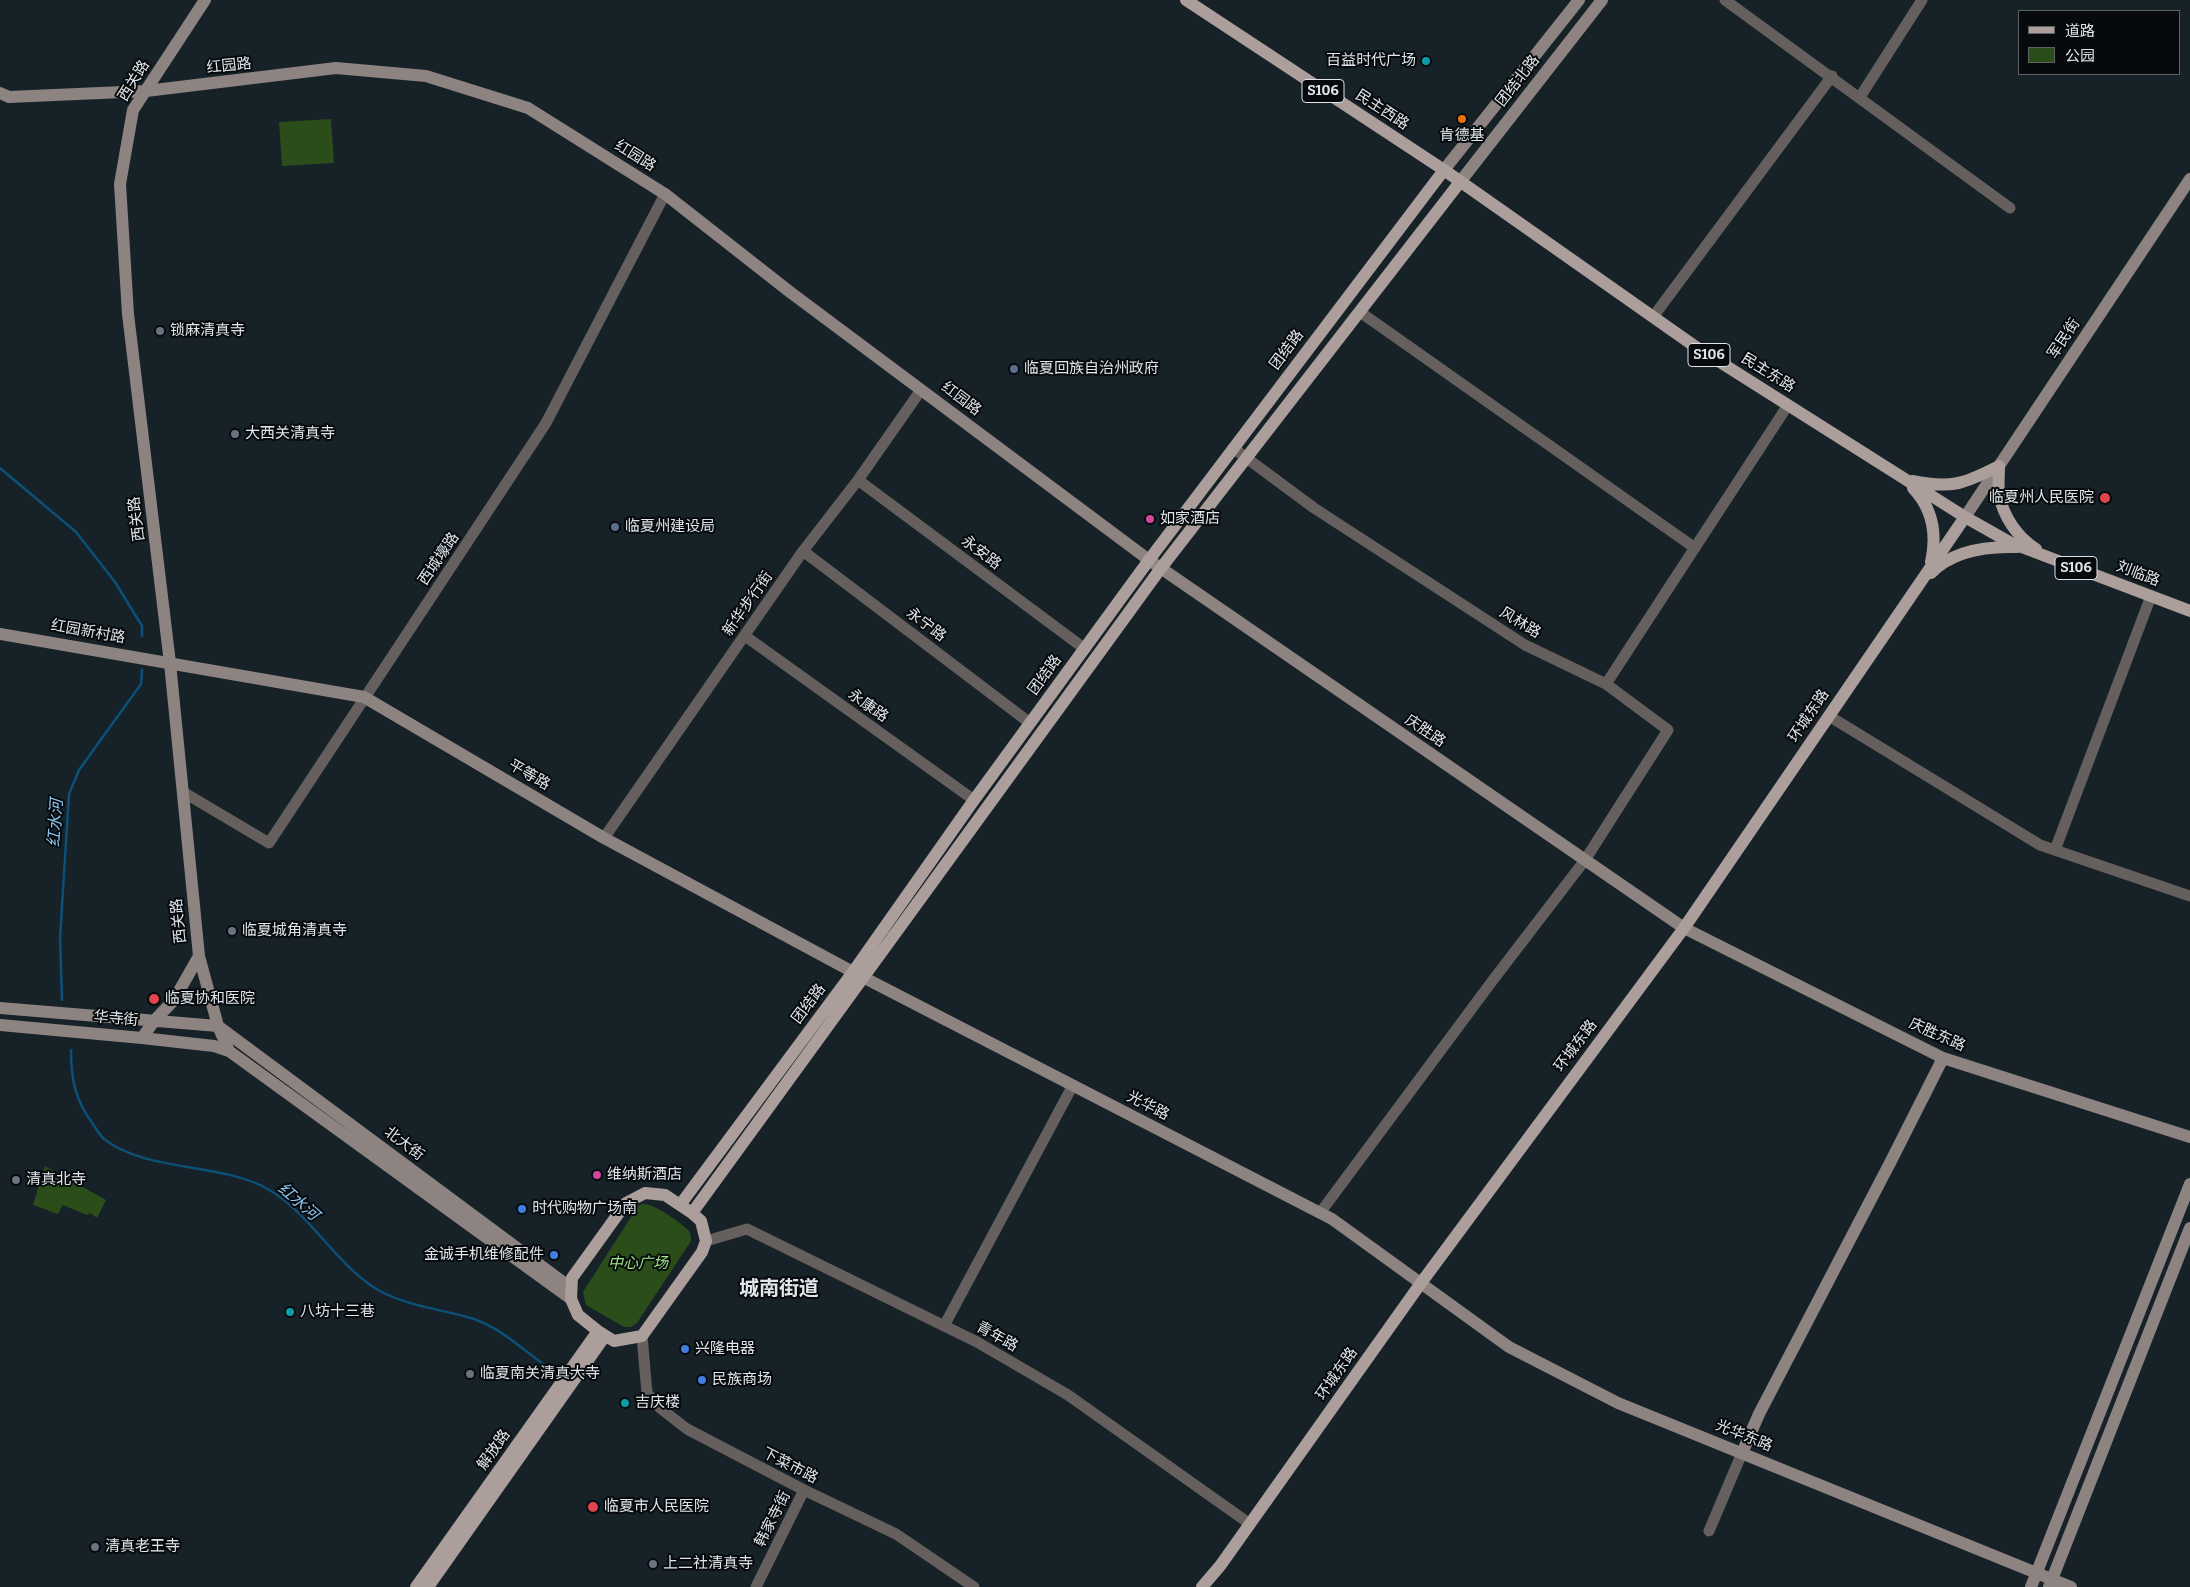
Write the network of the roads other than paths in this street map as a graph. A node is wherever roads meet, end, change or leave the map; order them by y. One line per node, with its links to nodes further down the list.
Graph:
1 (205, 0): 8 (main road, 西关路)
2 (1186, 0): 11 (main road, 民主西路 / S106)
3 (1579, 0): 11 (main road, 团结北路)
4 (1602, 0): 13 (main road, 团结北路)
5 (1725, 0): 7 (street)
6 (1922, 0): 10 (street)
7 (1832, 76): 10 (street); 17 (street)
8 (146, 91): 9 (main road, 红园路); 14 (main road, 红园路); 37 (main road, 西关路)
9 (0, 93)
10 (1860, 97): 15 (street)
11 (1444, 170): 13 (main road, 民主西路 / S106); 20 (main road, 团结路)
12 (2190, 179): 22 (main road, 军民街)
13 (1460, 182): 16 (main road, 团结路); 17 (main road, 民主东路 / S106)
14 (664, 194): 18 (main road, 红园路); 39 (street, 西城壕路)
15 (2010, 208)
16 (1360, 312): 21 (main road, 团结路); 26 (street)
17 (1653, 317): 19 (main road, 民主东路 / S106)
18 (921, 390): 24 (street, 新华步行街); 29 (main road, 红园路)
19 (1788, 405): 23 (main road, 民主东路 / S106); 26 (street)
20 (1233, 448): 21 (street, 风林路); 29 (main road, 团结路)
21 (1246, 458): 30 (main road, 团结路); 38 (street, 风林路)
22 (1999, 466): 23 (main road); 25 (main road, 军民街); 28 (main road)
23 (1905, 479): 25 (main road, 民主东路 / S106); 31 (main road)
24 (858, 480): 27 (street, 新华步行街); 36 (street, 永安路)
25 (1965, 517): 28 (main road, 刘临路 / S106); 31 (main road, 环城东路)
26 (1695, 548): 38 (street)
27 (804, 551): 35 (street, 新华步行街); 41 (street, 永宁路)
28 (2049, 557): 31 (main road); 32 (main road, 刘临路 / S106)
29 (1149, 560): 30 (main road, 庆胜路); 36 (main road, 团结路)
30 (1161, 568): 46 (main road, 庆胜路); 50 (main road, 团结路)
31 (1916, 589): 40 (main road, 环城东路)
32 (2151, 596): 33 (main road, 刘临路 / S106); 45 (street)
33 (2190, 611)
34 (0, 634): 37 (main road, 红园新村路)
35 (745, 636): 43 (street, 永康路); 44 (street, 新华步行街)
36 (1085, 649): 41 (main road, 团结路)
37 (170, 663): 39 (main road, 平等路); 42 (main road, 西关路)
38 (1606, 684): 46 (street, 风林路)
39 (364, 697): 42 (street, 西城壕路); 44 (main road, 平等路)
40 (1829, 716): 45 (street); 48 (main road, 环城东路)
41 (1030, 723): 43 (main road, 团结路)
42 (183, 792): 49 (main road, 西关路)
43 (974, 800): 50 (main road, 团结路)
44 (604, 838): 50 (main road, 平等路)
45 (2055, 850): 47 (street)
46 (1585, 860): 48 (main road, 庆胜路); 63 (street)
47 (2190, 896)
48 (1684, 928): 57 (main road, 庆胜东路); 66 (main road, 环城东路)
49 (199, 956): 52 (main road); 54 (main road, 西关路)
50 (858, 975): 58 (main road, 光华路); 61 (main road, 团结路); 62 (main road, 团结路)
51 (0, 1008): 52 (main road, 华寺街)
52 (154, 1021): 54 (main road, 华寺街); 55 (main road)
53 (0, 1024): 55 (main road, 华寺街)
54 (218, 1026): 56 (main road, 西关路); 67 (main road, 北大街)
55 (142, 1038): 56 (main road, 华寺街)
56 (228, 1051): 67 (main road, 北大街)
57 (1943, 1058): 59 (main road, 庆胜东路); 71 (main road)
58 (1073, 1085): 63 (main road, 光华路); 68 (street)
59 (2190, 1137)
60 (2190, 1184): 75 (main road)
61 (680, 1205): 62 (main road); 67 (main road)
62 (692, 1213): 65 (main road)
63 (1320, 1213): 66 (main road, 光华路)
64 (2190, 1228): 76 (main road)
65 (706, 1241): 68 (street, 青年路); 70 (main road)
66 (1421, 1283): 71 (main road, 光华东路); 73 (main road, 环城东路)
67 (571, 1293): 69 (main road)
68 (944, 1326): 73 (street, 青年路)
69 (602, 1334): 70 (main road); 77 (main road, 解放路); 78 (main road, 解放路)
70 (642, 1336): 72 (street, 下菜市路)
71 (1742, 1453): 74 (street); 75 (main road, 光华东路)
72 (804, 1490): 79 (street, 韩家寺街); 80 (street, 下菜市路)
73 (1250, 1524): 81 (main road, 环城东路)
74 (1709, 1530)
75 (2037, 1573): 76 (main road, 光华东路); 82 (main road)
76 (2050, 1583): 83 (main road, 光华东路)
77 (416, 1587)
78 (428, 1587)
79 (756, 1587)
80 (974, 1587)
81 (1202, 1587)
82 (2032, 1587)
83 (2071, 1587)

